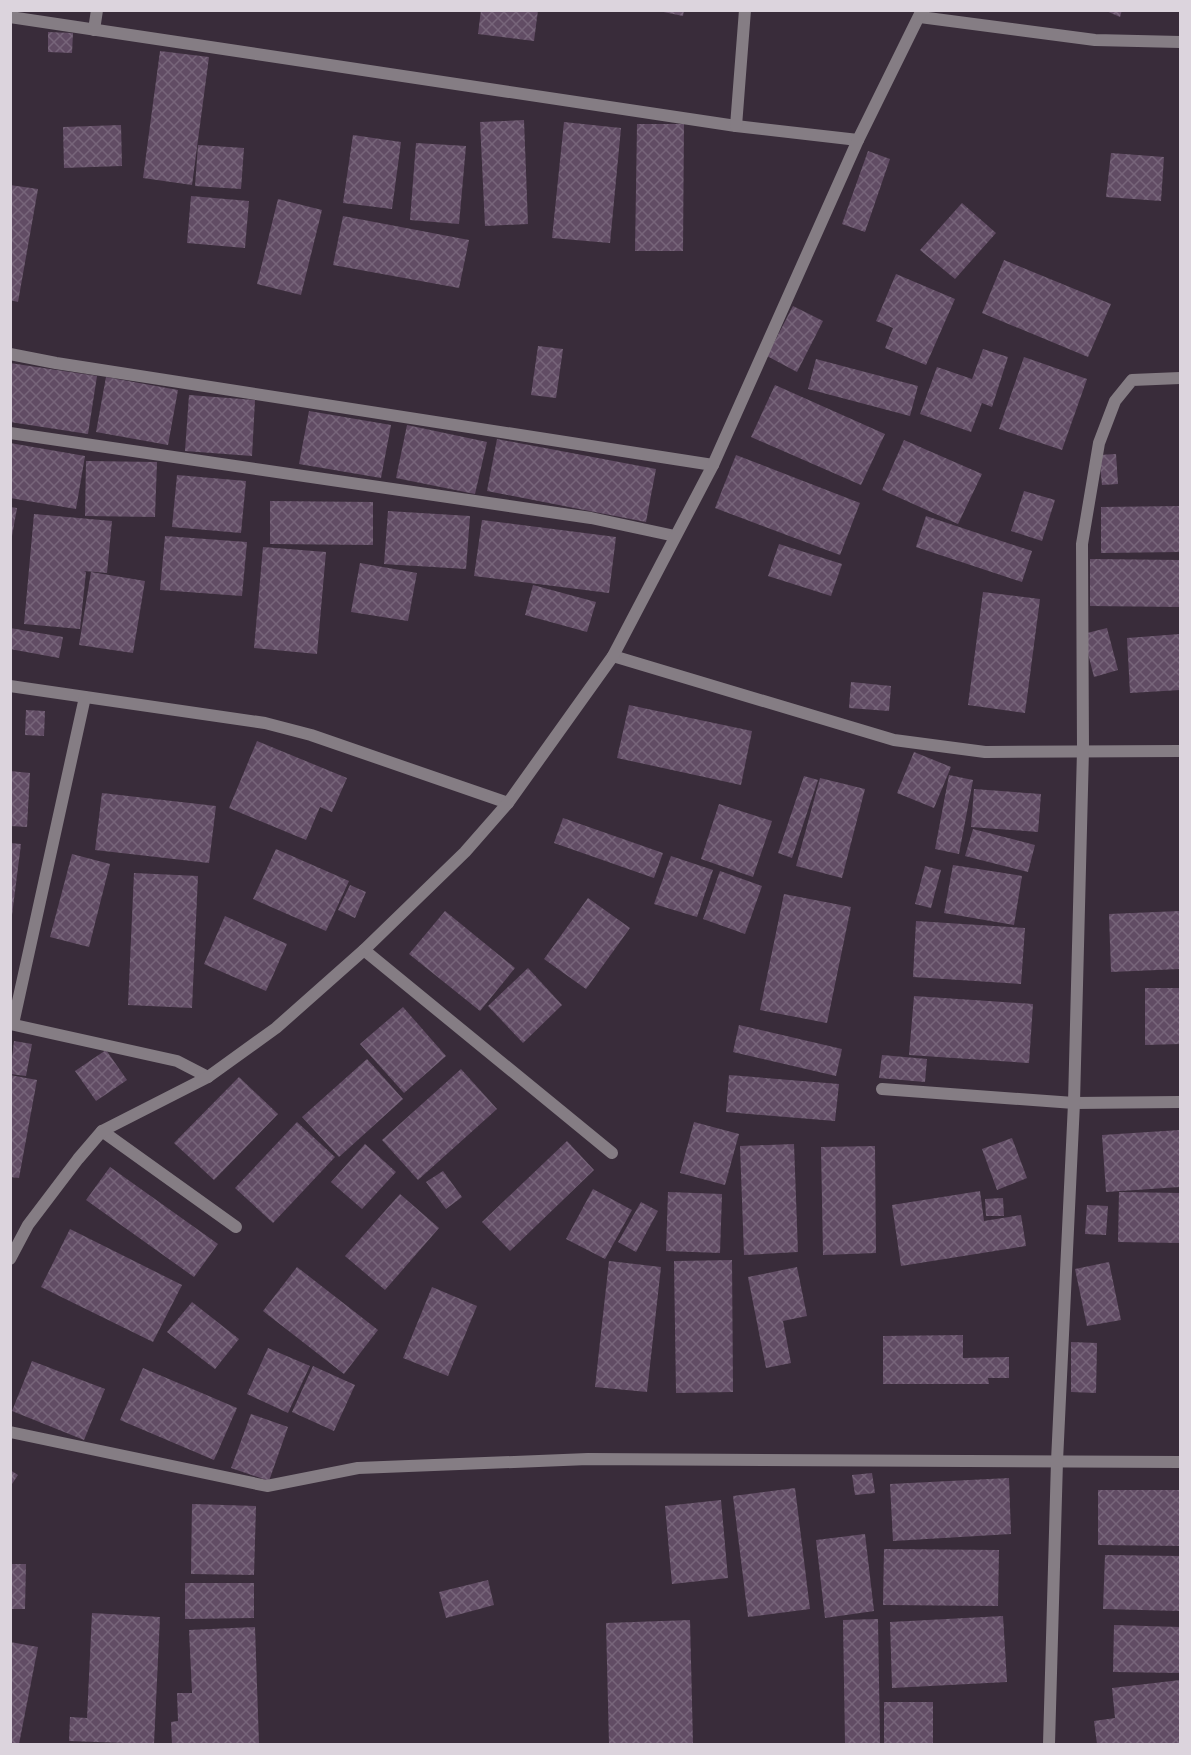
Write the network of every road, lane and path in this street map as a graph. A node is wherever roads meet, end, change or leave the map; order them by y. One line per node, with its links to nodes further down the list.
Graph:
1 (98, 10): 5 (street)
2 (745, 10): 7 (street)
3 (921, 14): 6 (street); 8 (street)
4 (10, 17): 5 (street)
5 (94, 30): 7 (street)
6 (1180, 42)
7 (736, 126): 8 (street)
8 (858, 140): 12 (street)
9 (10, 354): 12 (street)
10 (1180, 378): 17 (street)
11 (10, 433): 13 (street)
12 (713, 465): 13 (street)
13 (675, 536): 14 (street)
14 (613, 656): 17 (street); 19 (street)
15 (10, 686): 16 (street)
16 (85, 698): 19 (street); 21 (street)
17 (1083, 750): 18 (street); 25 (street)
18 (1180, 751)
19 (508, 803): 20 (street)
20 (364, 951): 22 (street); 27 (street)
21 (12, 1024): 22 (street)
22 (208, 1077): 26 (street)
23 (882, 1089): 25 (street)
24 (1180, 1102): 25 (street)
25 (1074, 1103): 31 (street)
26 (102, 1131): 28 (street); 29 (street)
27 (612, 1153)
28 (236, 1227)
29 (10, 1258)
30 (10, 1432): 31 (street)
31 (1057, 1461): 32 (street); 33 (street)
32 (1180, 1462)
33 (1049, 1744)

